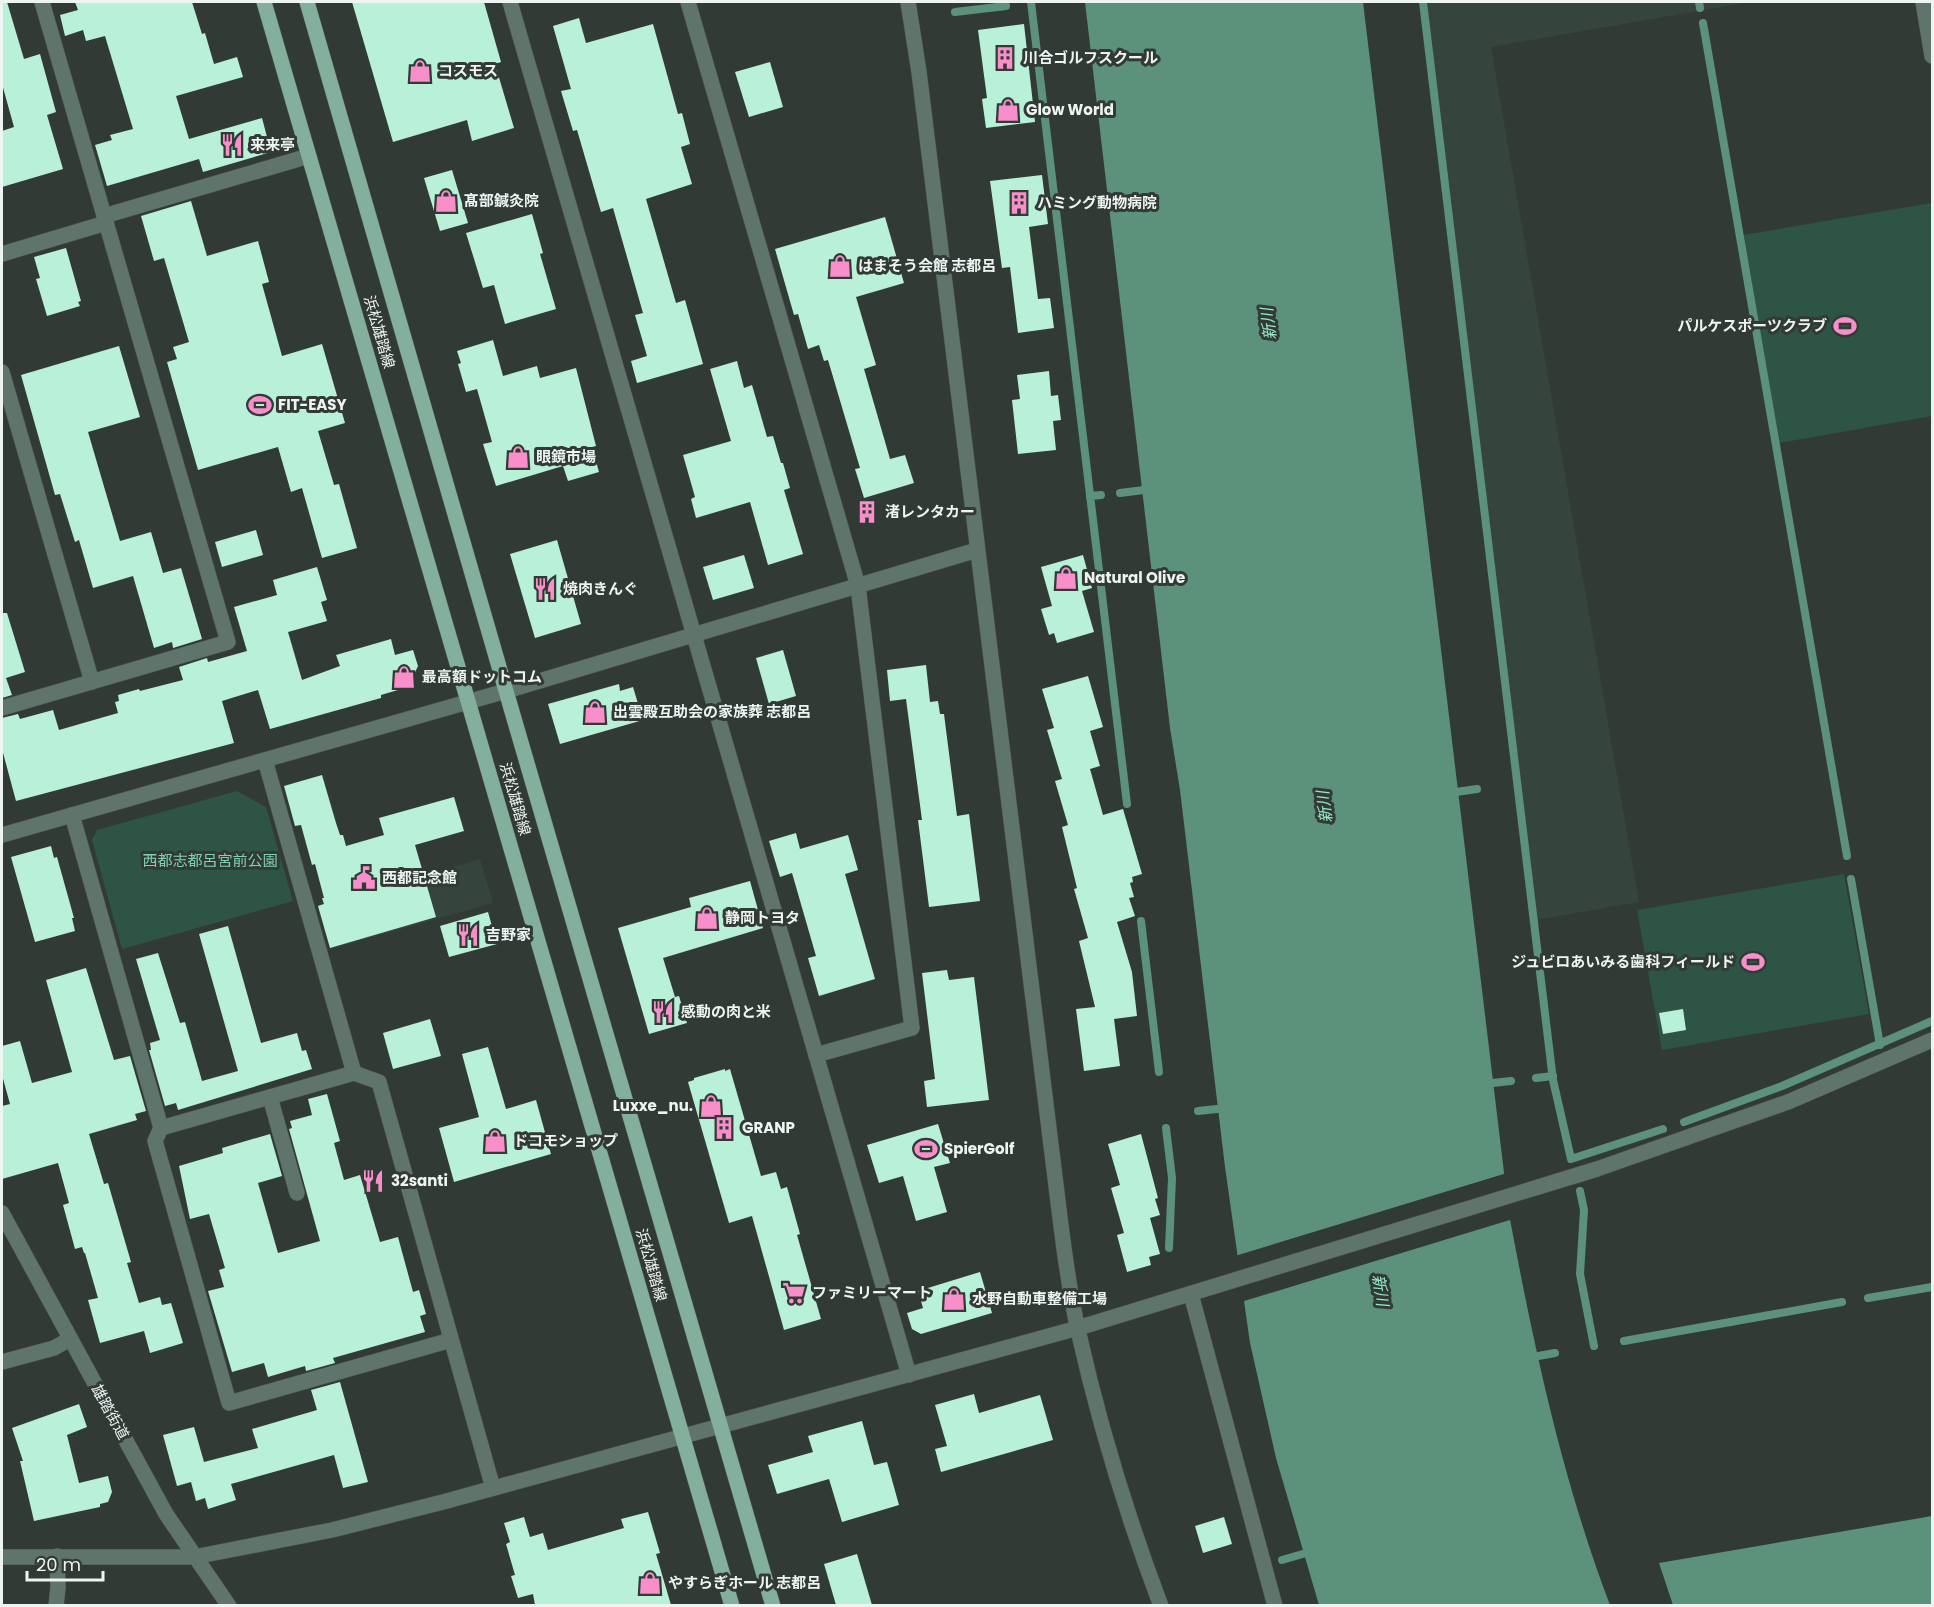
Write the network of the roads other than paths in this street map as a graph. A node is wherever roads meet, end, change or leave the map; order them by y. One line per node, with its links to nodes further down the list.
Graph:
1 (42, 2): 10 (street)
2 (264, 2): 9 (main road, 浜松雄踏線)
3 (307, 2): 17 (main road, 浜松雄踏線)
4 (510, 2): 15 (street)
5 (688, 2): 14 (street)
6 (908, 2): 13 (street)
7 (1923, 2): 8 (street)
8 (1932, 56)
9 (309, 156): 10 (street); 18 (main road, 浜松雄踏線)
10 (105, 219): 11 (street); 16 (street)
11 (2, 254)
12 (2, 372): 16 (street)
13 (977, 550): 14 (street); 32 (street)
14 (858, 586): 15 (street); 24 (street)
15 (694, 635): 17 (street); 24 (street)
16 (92, 682): 19 (street)
17 (506, 691): 18 (street); 37 (main road, 浜松雄踏線)
18 (468, 702): 20 (street); 38 (main road, 浜松雄踏線)
19 (2, 708)
20 (265, 760): 21 (street); 25 (street)
21 (72, 815): 22 (street); 27 (street)
22 (2, 834)
23 (1932, 1040): 31 (street)
24 (816, 1055): 36 (street)
25 (354, 1074): 26 (street); 34 (street)
26 (270, 1097): 27 (street); 28 (street)
27 (161, 1128): 34 (street)
28 (297, 1193)
29 (2, 1213): 30 (street, 雄踏街道)
30 (6, 1232): 33 (street, 雄踏街道)
31 (1191, 1294): 32 (street); 48 (street)
32 (1078, 1328): 36 (street); 47 (street)
33 (70, 1339): 35 (street); 42 (street, 雄踏街道)
34 (451, 1340): 39 (street)
35 (2, 1362)
36 (909, 1375): 37 (street)
37 (721, 1426): 38 (street); 46 (main road, 浜松雄踏線)
38 (682, 1436): 39 (street); 45 (main road, 浜松雄踏線)
39 (493, 1488): 42 (street)
40 (57, 1556): 41 (street); 42 (street); 43 (street)
41 (2, 1557)
42 (195, 1557): 44 (street, 雄踏街道)
43 (56, 1605)
44 (229, 1605)
45 (732, 1605)
46 (773, 1605)
47 (1161, 1605)
48 (1275, 1605)

